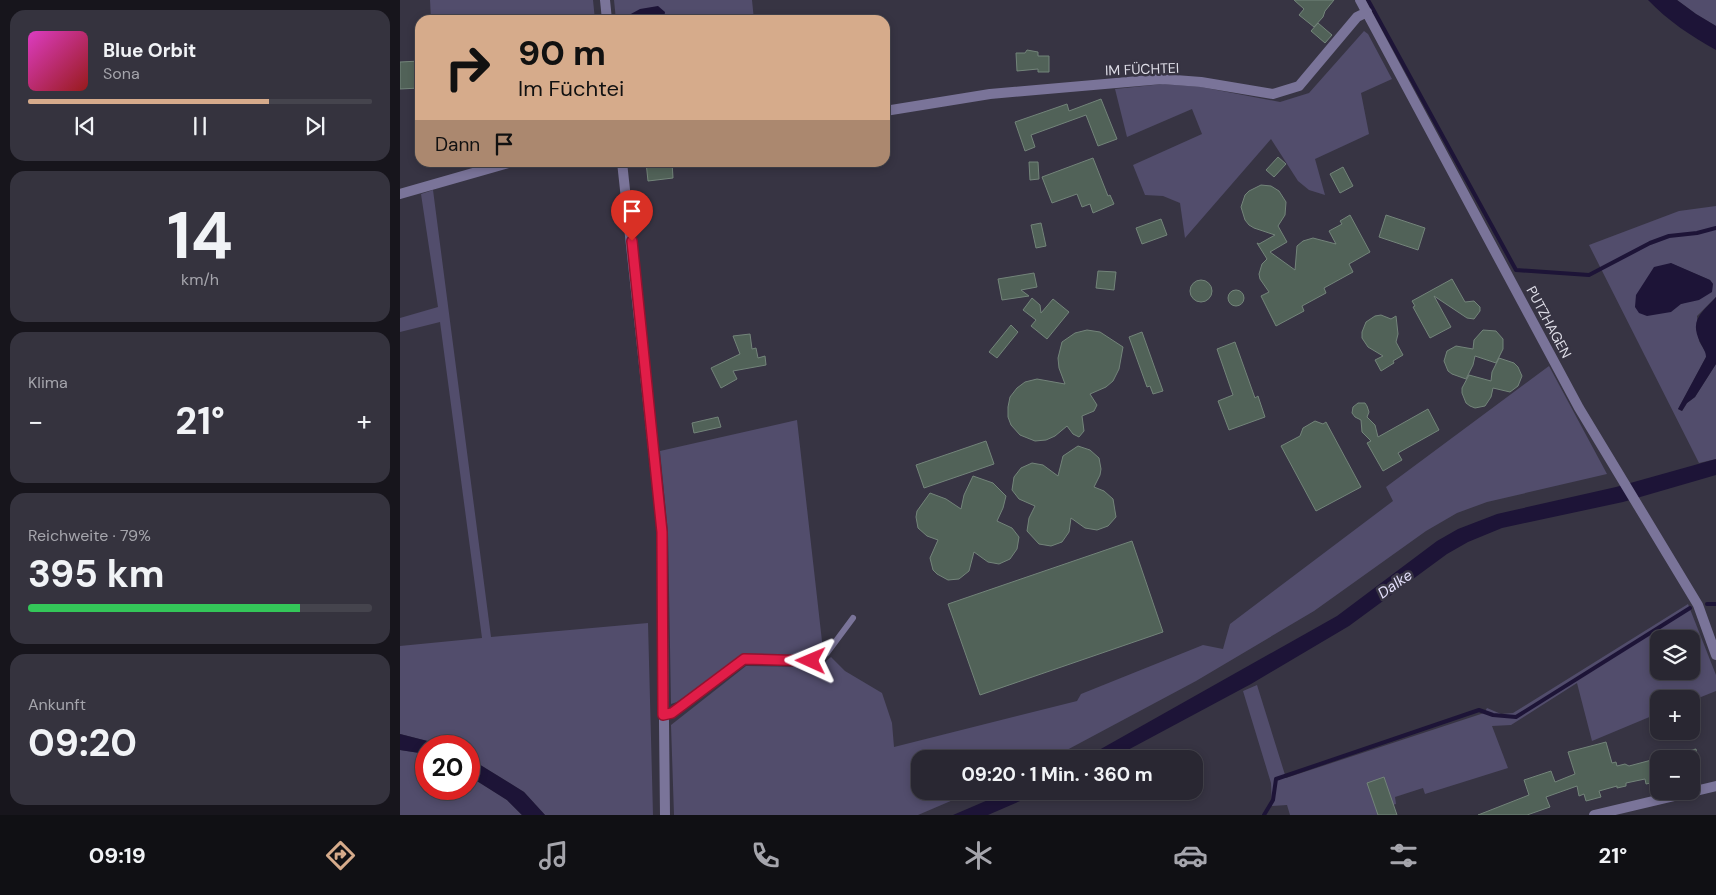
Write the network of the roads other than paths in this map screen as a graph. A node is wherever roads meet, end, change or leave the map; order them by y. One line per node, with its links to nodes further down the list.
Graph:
1 (605, 0): 4 (street)
2 (1360, 0): 3 (street, PUTZHAGEN)
3 (1367, 12): 5 (street, IM FÜCHTEI); 10 (street, PUTZHAGEN)
4 (606, 15)
5 (890, 110)
6 (494, 167): 8 (street)
7 (623, 167): 11 (street)
8 (400, 194)
9 (853, 618): 11 (lane)
10 (1716, 655)
11 (663, 715): 13 (street)
12 (1716, 786): 14 (street)
13 (665, 815)
14 (1594, 815)

